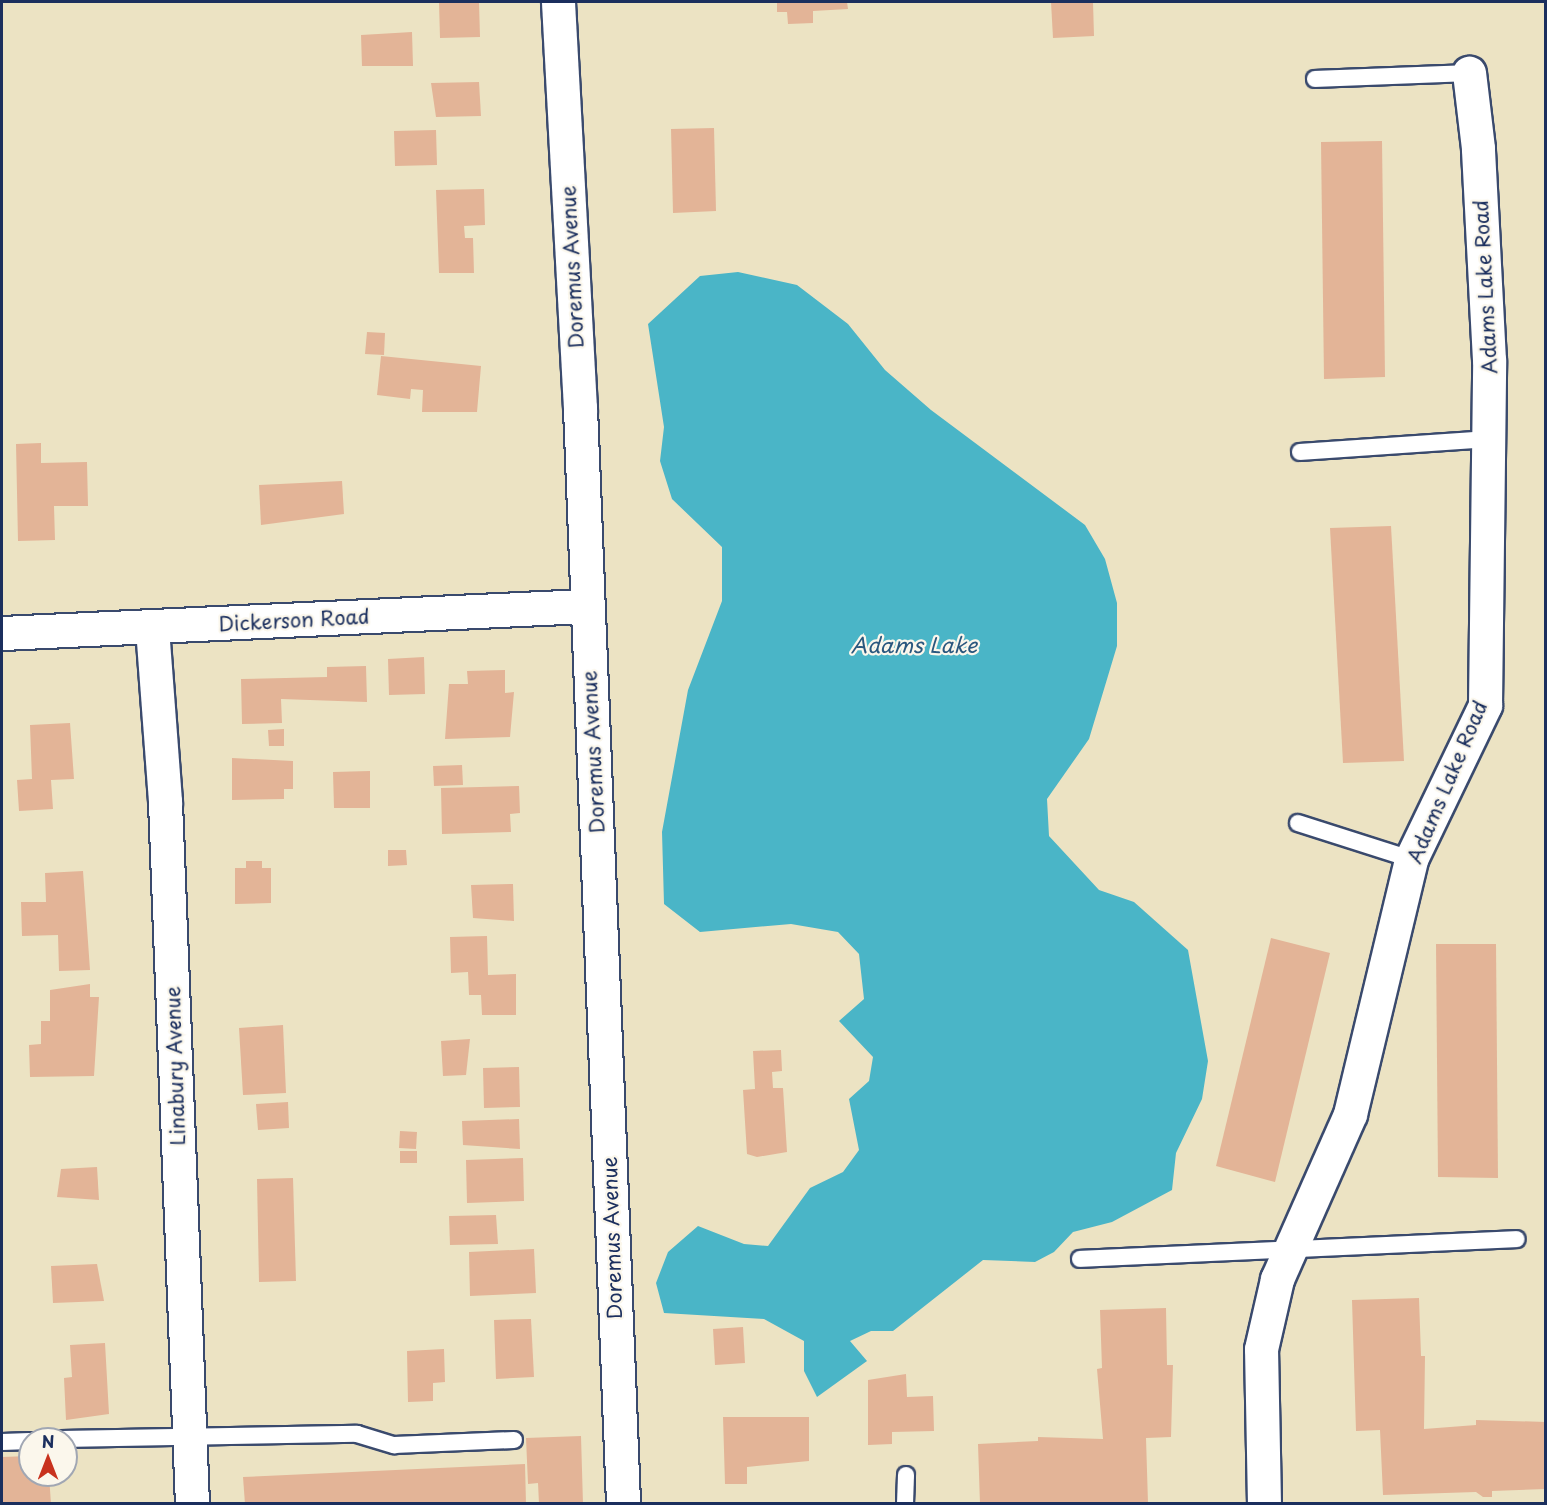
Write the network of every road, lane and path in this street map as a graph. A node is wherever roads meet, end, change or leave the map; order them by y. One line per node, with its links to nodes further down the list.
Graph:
1 (558, 2): 6 (street, Doremus Avenue)
2 (1469, 73): 3 (lane); 4 (street, Adams Lake Road)
3 (1314, 79)
4 (1490, 439): 5 (lane); 10 (street, Adams Lake Road)
5 (1300, 452)
6 (586, 606): 7 (street, Dickerson Road); 21 (street, Doremus Avenue)
7 (153, 628): 8 (street, Dickerson Road); 14 (street, Linabury Avenue)
8 (2, 633)
9 (1298, 824): 10 (lane)
10 (1411, 859): 12 (street, Adams Lake Road)
11 (1517, 1239): 12 (lane)
12 (1291, 1247): 13 (lane); 23 (street, Adams Lake Road)
13 (1080, 1259)
14 (190, 1438): 15 (lane); 16 (lane); 20 (street, Linabury Avenue)
15 (78, 1439)
16 (514, 1440)
17 (18, 1441): 18 (lane)
18 (2, 1442)
19 (906, 1475): 22 (lane)
20 (192, 1503)
21 (623, 1503)
22 (905, 1503)
23 (1264, 1503)

